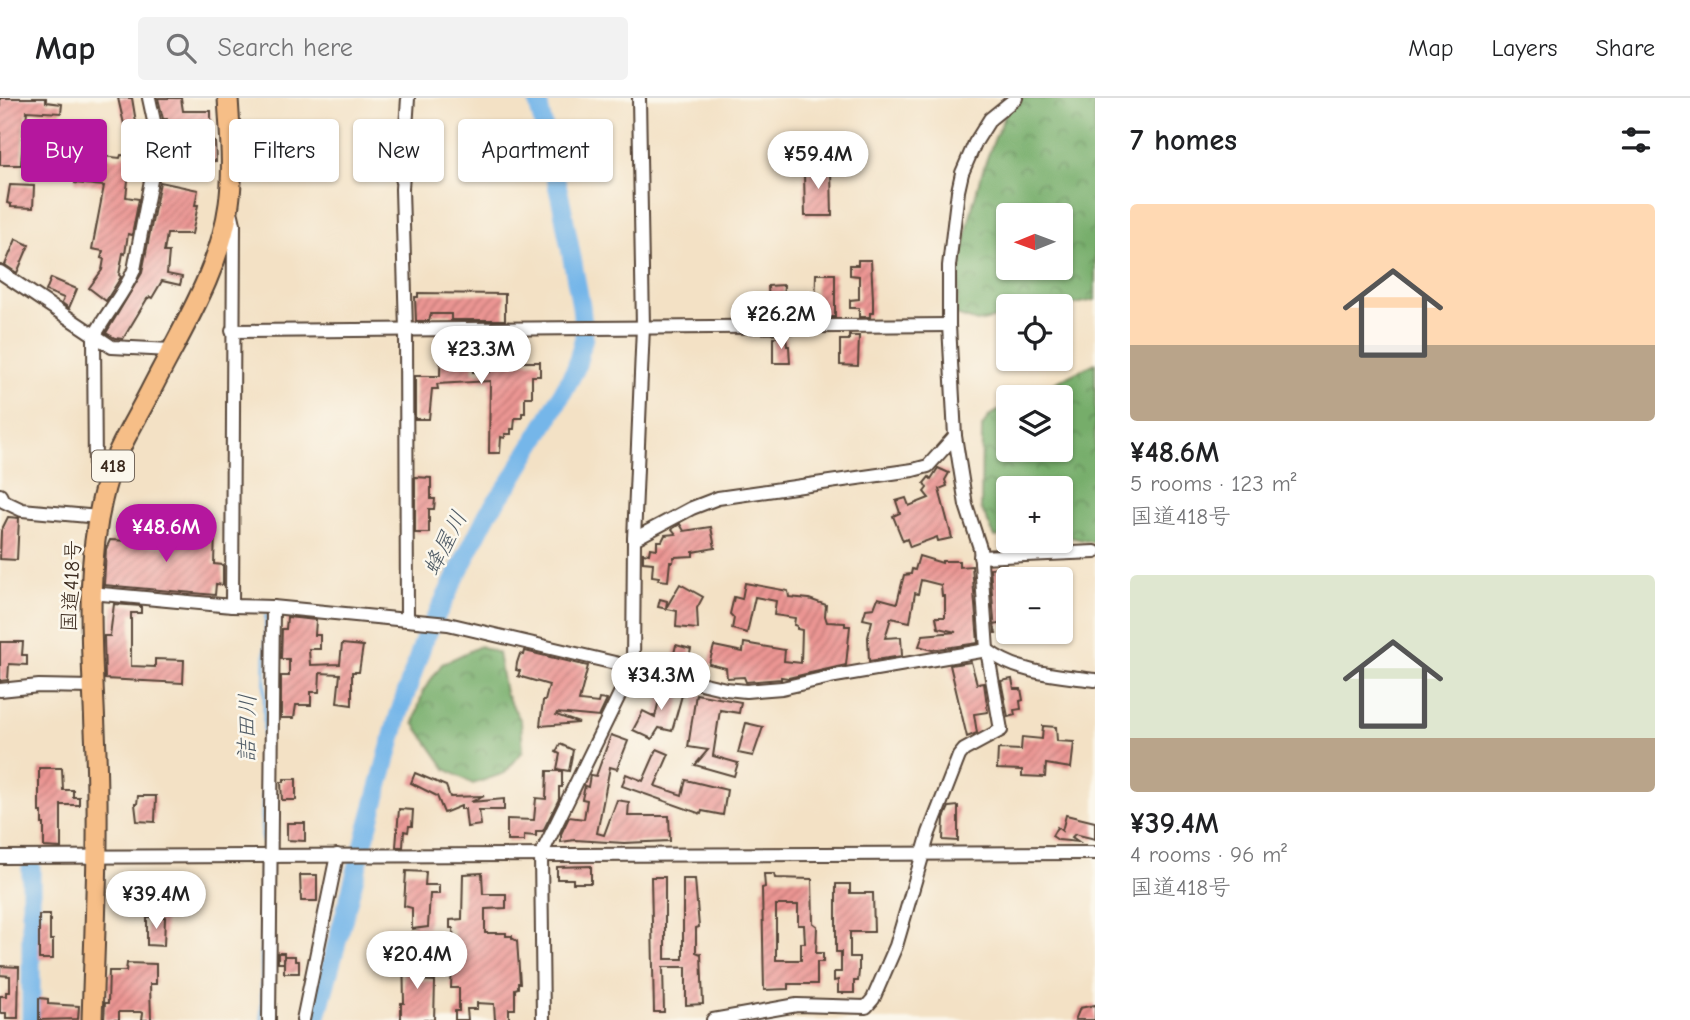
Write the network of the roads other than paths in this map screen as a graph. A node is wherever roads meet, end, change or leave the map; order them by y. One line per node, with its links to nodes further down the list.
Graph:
1 (149, 98): 12 (street)
2 (228, 98): 6 (highway, 国道418号 / 418)
3 (408, 98): 10 (street)
4 (639, 98): 9 (street)
5 (1016, 98): 8 (street)
6 (229, 203): 11 (street); 13 (highway, 国道418号 / 418)
7 (0, 272): 12 (street)
8 (949, 325): 9 (street); 14 (street)
9 (643, 327): 10 (street); 18 (street)
10 (406, 330): 11 (street); 24 (street)
11 (232, 331): 22 (street)
12 (94, 337): 13 (street); 15 (street)
13 (171, 350): 15 (highway, 国道418号 / 418)
14 (955, 436): 18 (street); 20 (street)
15 (105, 486): 17 (highway, 国道418号 / 418)
16 (0, 495): 17 (street)
17 (99, 517): 21 (highway, 国道418号 / 418)
18 (634, 539): 26 (street)
19 (1095, 552): 20 (street)
20 (980, 557): 25 (street)
21 (91, 593): 22 (street); 28 (highway, 国道418号 / 418)
22 (232, 606): 23 (street)
23 (273, 607): 24 (street); 35 (street)
24 (411, 619): 26 (street)
25 (987, 650): 26 (street); 27 (street); 33 (street)
26 (633, 667): 32 (street)
27 (1095, 680)
28 (92, 687): 29 (street); 34 (highway, 国道418号 / 418)
29 (0, 690)
30 (1095, 853): 33 (street)
31 (341, 855): 32 (street); 35 (street); 39 (street)
32 (541, 855): 33 (street); 40 (street)
33 (922, 855): 41 (street)
34 (97, 856): 35 (street); 36 (street); 37 (highway, 国道418号 / 418)
35 (272, 856): 38 (street)
36 (0, 857)
37 (92, 1020)
38 (270, 1020)
39 (303, 1020)
40 (543, 1020)
41 (713, 1020)

